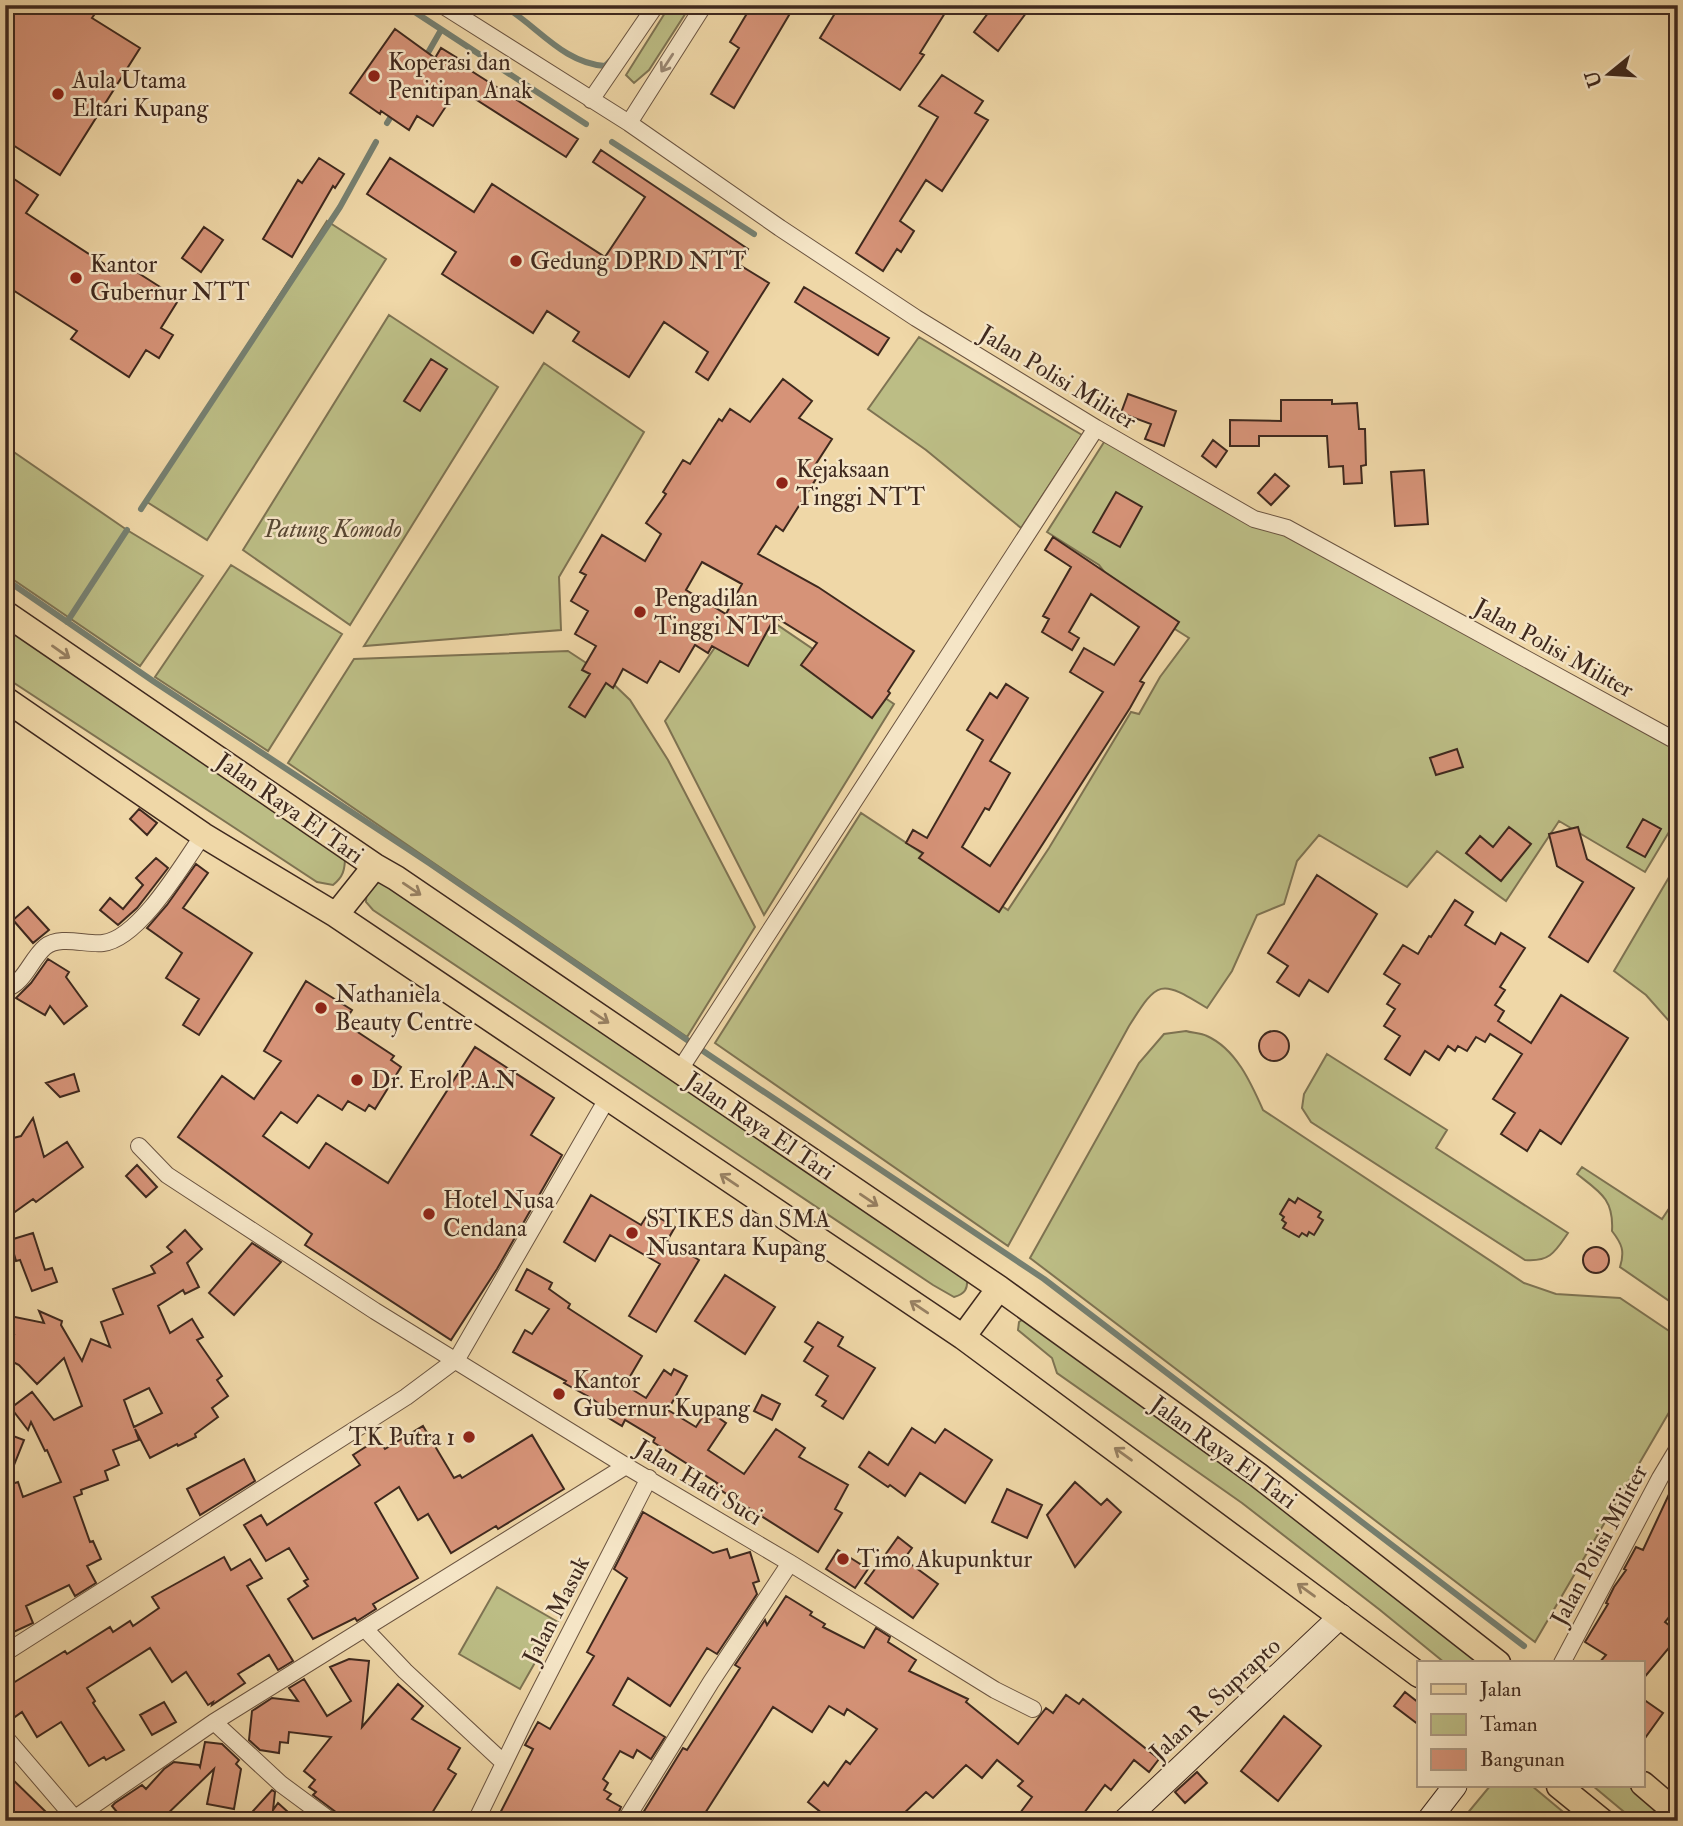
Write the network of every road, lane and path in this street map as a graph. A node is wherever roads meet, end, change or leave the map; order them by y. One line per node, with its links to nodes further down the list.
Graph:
1 (442, 5): 4 (street, Jalan Polisi Militer)
2 (656, 5): 4 (street)
3 (704, 5): 5 (street, one-way to 5)
4 (591, 100): 5 (street, Jalan Polisi Militer)
5 (628, 123): 6 (street, Jalan Polisi Militer)
6 (1096, 428): 9 (street, Jalan Polisi Militer); 14 (street)
7 (5, 613): 11 (main road, Jalan Raya El Tari, one-way to 11)
8 (5, 699): 10 (main road)
9 (1678, 742)
10 (203, 835): 12 (main road); 13 (street)
11 (374, 866): 12 (main road); 14 (main road, Jalan Raya El Tari, one-way to 14)
12 (336, 915): 15 (main road)
13 (5, 989)
14 (684, 1065): 17 (main road, Jalan Raya El Tari, one-way to 17)
15 (607, 1099): 18 (main road, one-way to 15); 19 (street)
16 (139, 1146): 19 (street, Jalan Hati Suci)
17 (999, 1288): 18 (main road); 27 (main road, Jalan Raya El Tari)
18 (963, 1336): 24 (main road, one-way to 18)
19 (457, 1359): 21 (street, Jalan Hati Suci); 26 (street)
20 (1678, 1448): 28 (street, Jalan Polisi Militer)
21 (626, 1466): 22 (street, Jalan Hati Suci); 25 (street)
22 (649, 1478): 23 (street, Jalan Hati Suci); 33 (street, Jalan Masuk)
23 (790, 1563): 30 (street, Jalan Hati Suci); 41 (street)
24 (1341, 1616): 29 (main road); 42 (street, Jalan R. Suprapto)
25 (365, 1629): 31 (street); 33 (street)
26 (5, 1653)
27 (1495, 1661)
28 (1563, 1661)
29 (1417, 1673)
30 (1033, 1709)
31 (214, 1722): 38 (street); 39 (street)
32 (5, 1737): 38 (street)
33 (505, 1763): 40 (street, Jalan Masuk)
34 (1644, 1785): 37 (main road)
35 (1454, 1787): 43 (street)
36 (1560, 1787): 44 (main road)
37 (1678, 1814)
38 (74, 1820)
39 (331, 1821)
40 (476, 1821)
41 (625, 1821)
42 (1124, 1821)
43 (1428, 1821)
44 (1602, 1821)

